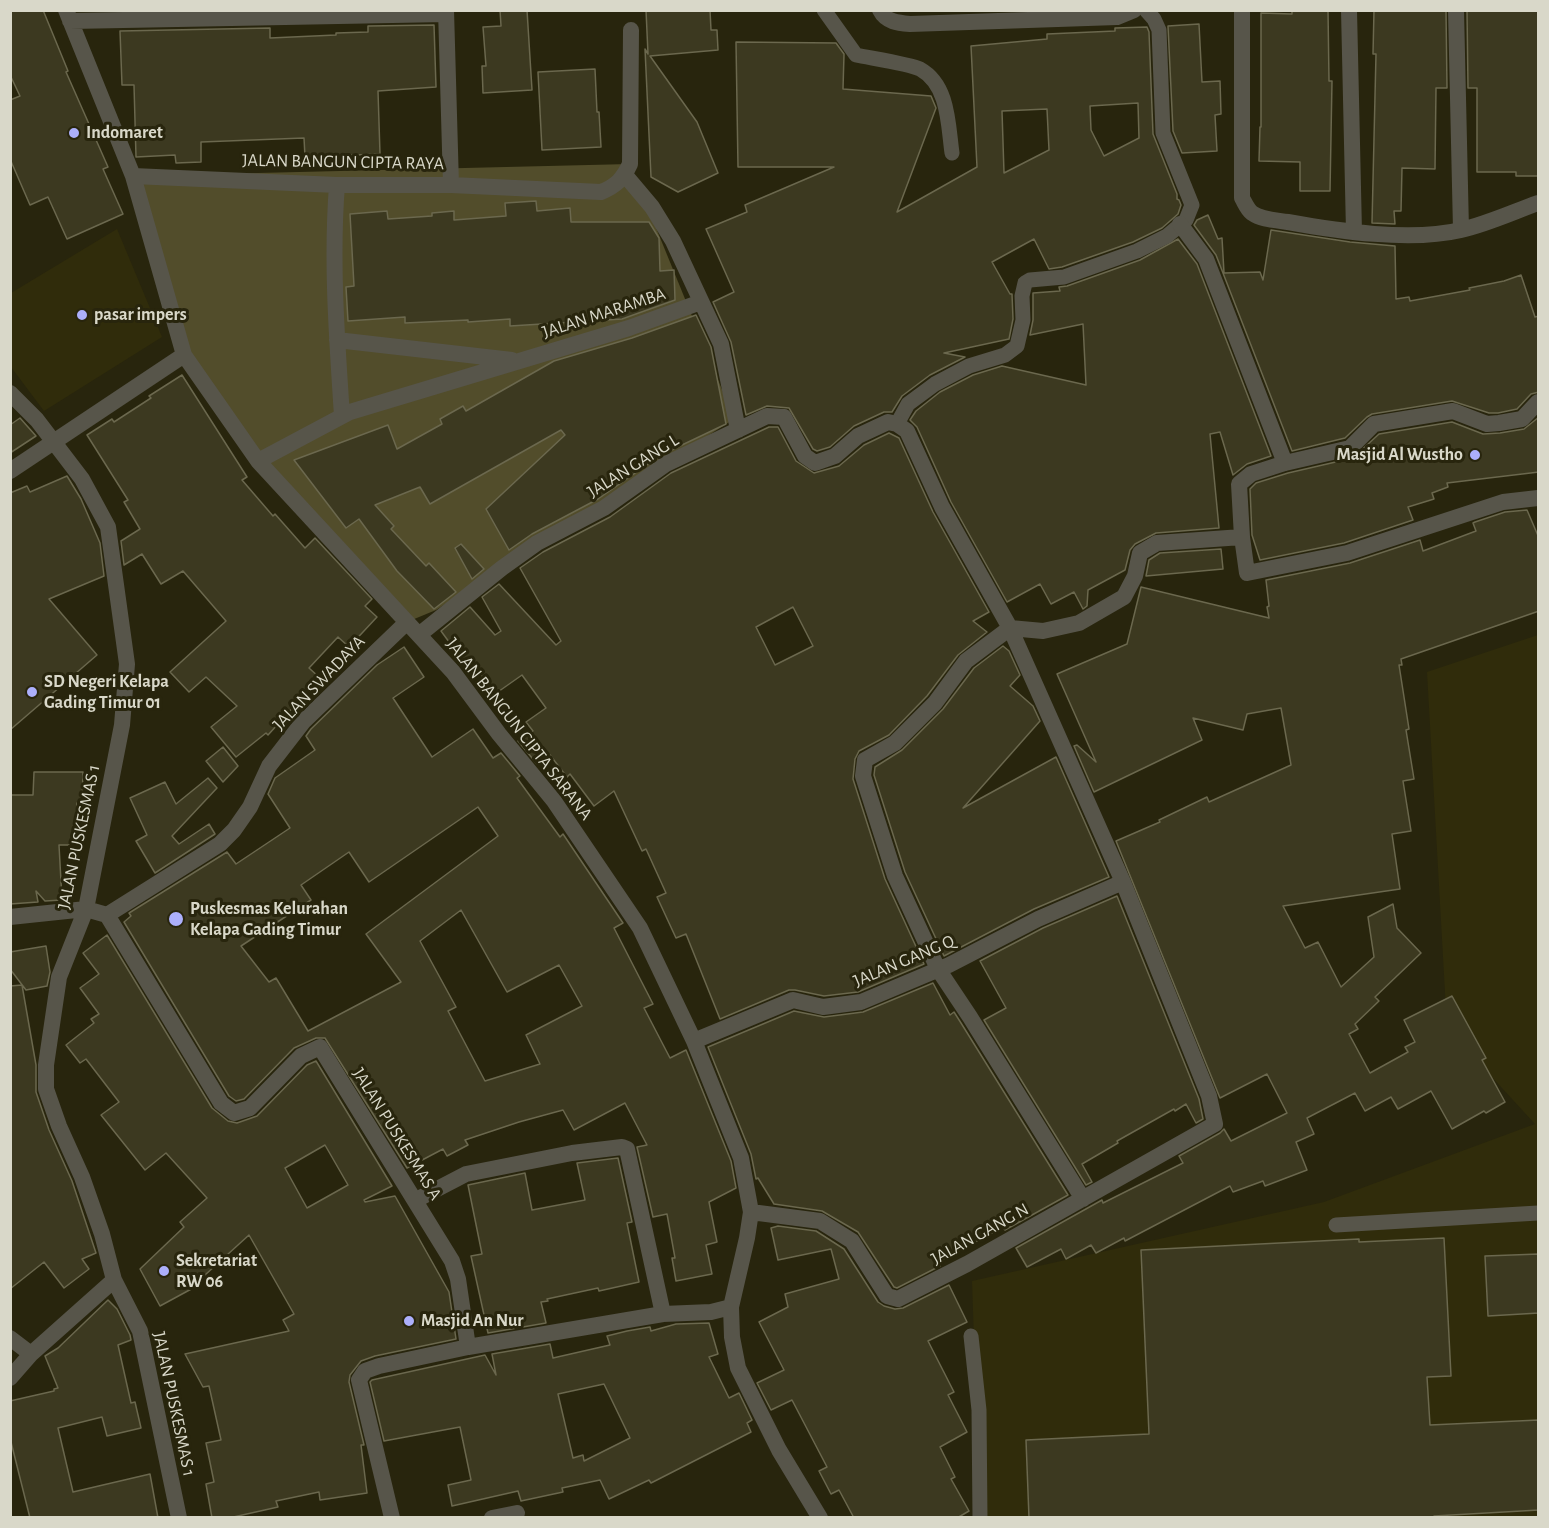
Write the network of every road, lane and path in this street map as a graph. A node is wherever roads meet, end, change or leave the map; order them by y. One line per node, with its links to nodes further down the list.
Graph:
1 (824, 10): 12 (lane)
2 (880, 10): 10 (street)
3 (1134, 10): 10 (street)
4 (1146, 10): 18 (lane)
5 (1242, 10): 20 (street)
6 (1349, 10): 20 (street)
7 (1456, 10): 19 (street)
8 (446, 12): 9 (street); 16 (street, JALAN BANGUN CIPTA RAYA)
9 (68, 16): 14 (street, JALAN BANGUN CIPTA SARANA)
10 (1004, 16)
11 (631, 30): 13 (street)
12 (952, 153)
13 (625, 175): 16 (street); 21 (street)
14 (133, 176): 15 (street, JALAN BANGUN CIPTA RAYA); 23 (street, JALAN BANGUN CIPTA SARANA)
15 (337, 185): 16 (street, JALAN BANGUN CIPTA RAYA); 22 (street)
16 (452, 185)
17 (1539, 203): 19 (street)
18 (1180, 224): 28 (lane); 32 (street)
19 (1461, 230): 20 (street)
20 (1354, 232)
21 (701, 302): 24 (street, JALAN MARAMBA); 29 (street)
22 (337, 340): 24 (street, JALAN MARAMBA); 27 (street)
23 (184, 355): 30 (street); 31 (street, JALAN BANGUN CIPTA SARANA)
24 (518, 360): 27 (street, JALAN MARAMBA)
25 (10, 393): 30 (street, JALAN PUSKESMAS 1)
26 (1539, 402): 32 (street)
27 (342, 416): 31 (street, JALAN MARAMBA)
28 (897, 424): 29 (street, JALAN GANG L); 37 (street, JALAN GANG N)
29 (738, 430): 38 (street, JALAN GANG L)
30 (55, 443): 33 (street); 40 (street, JALAN PUSKESMAS 1)
31 (258, 461): 36 (street, JALAN BANGUN CIPTA SARANA)
32 (1285, 463): 35 (street)
33 (10, 471)
34 (1539, 498): 35 (street)
35 (1242, 537): 37 (street)
36 (407, 622): 38 (street, JALAN BANGUN CIPTA SARANA); 41 (street, JALAN SWADAYA)
37 (1011, 628): 39 (street, JALAN GANG N); 43 (street)
38 (420, 634): 44 (street, JALAN BANGUN CIPTA SARANA)
39 (1123, 882): 43 (street, JALAN GANG Q); 45 (street, JALAN GANG N)
40 (86, 909): 41 (street); 42 (street); 50 (street, JALAN PUSKESMAS 1)
41 (107, 915): 46 (street, JALAN PUSKESMAS A)
42 (10, 917)
43 (938, 969): 44 (street, JALAN GANG Q); 45 (street)
44 (694, 1041): 47 (street, JALAN BANGUN CIPTA SARANA)
45 (1083, 1199): 47 (street, JALAN GANG N)
46 (416, 1200): 52 (street); 55 (street, JALAN PUSKESMAS A)
47 (751, 1212): 51 (street, JALAN BANGUN CIPTA SARANA)
48 (1539, 1213): 49 (lane)
49 (1336, 1225)
50 (114, 1280): 56 (street); 59 (street, JALAN PUSKESMAS 1)
51 (731, 1307): 52 (street); 62 (street, JALAN BANGUN CIPTA SARANA)
52 (663, 1314): 55 (street)
53 (971, 1335): 63 (lane)
54 (10, 1338): 56 (street)
55 (468, 1347): 60 (street)
56 (31, 1354): 57 (street)
57 (10, 1378)
58 (517, 1513): 61 (street)
59 (179, 1518)
60 (392, 1518)
61 (492, 1518)
62 (820, 1518)
63 (980, 1518)

